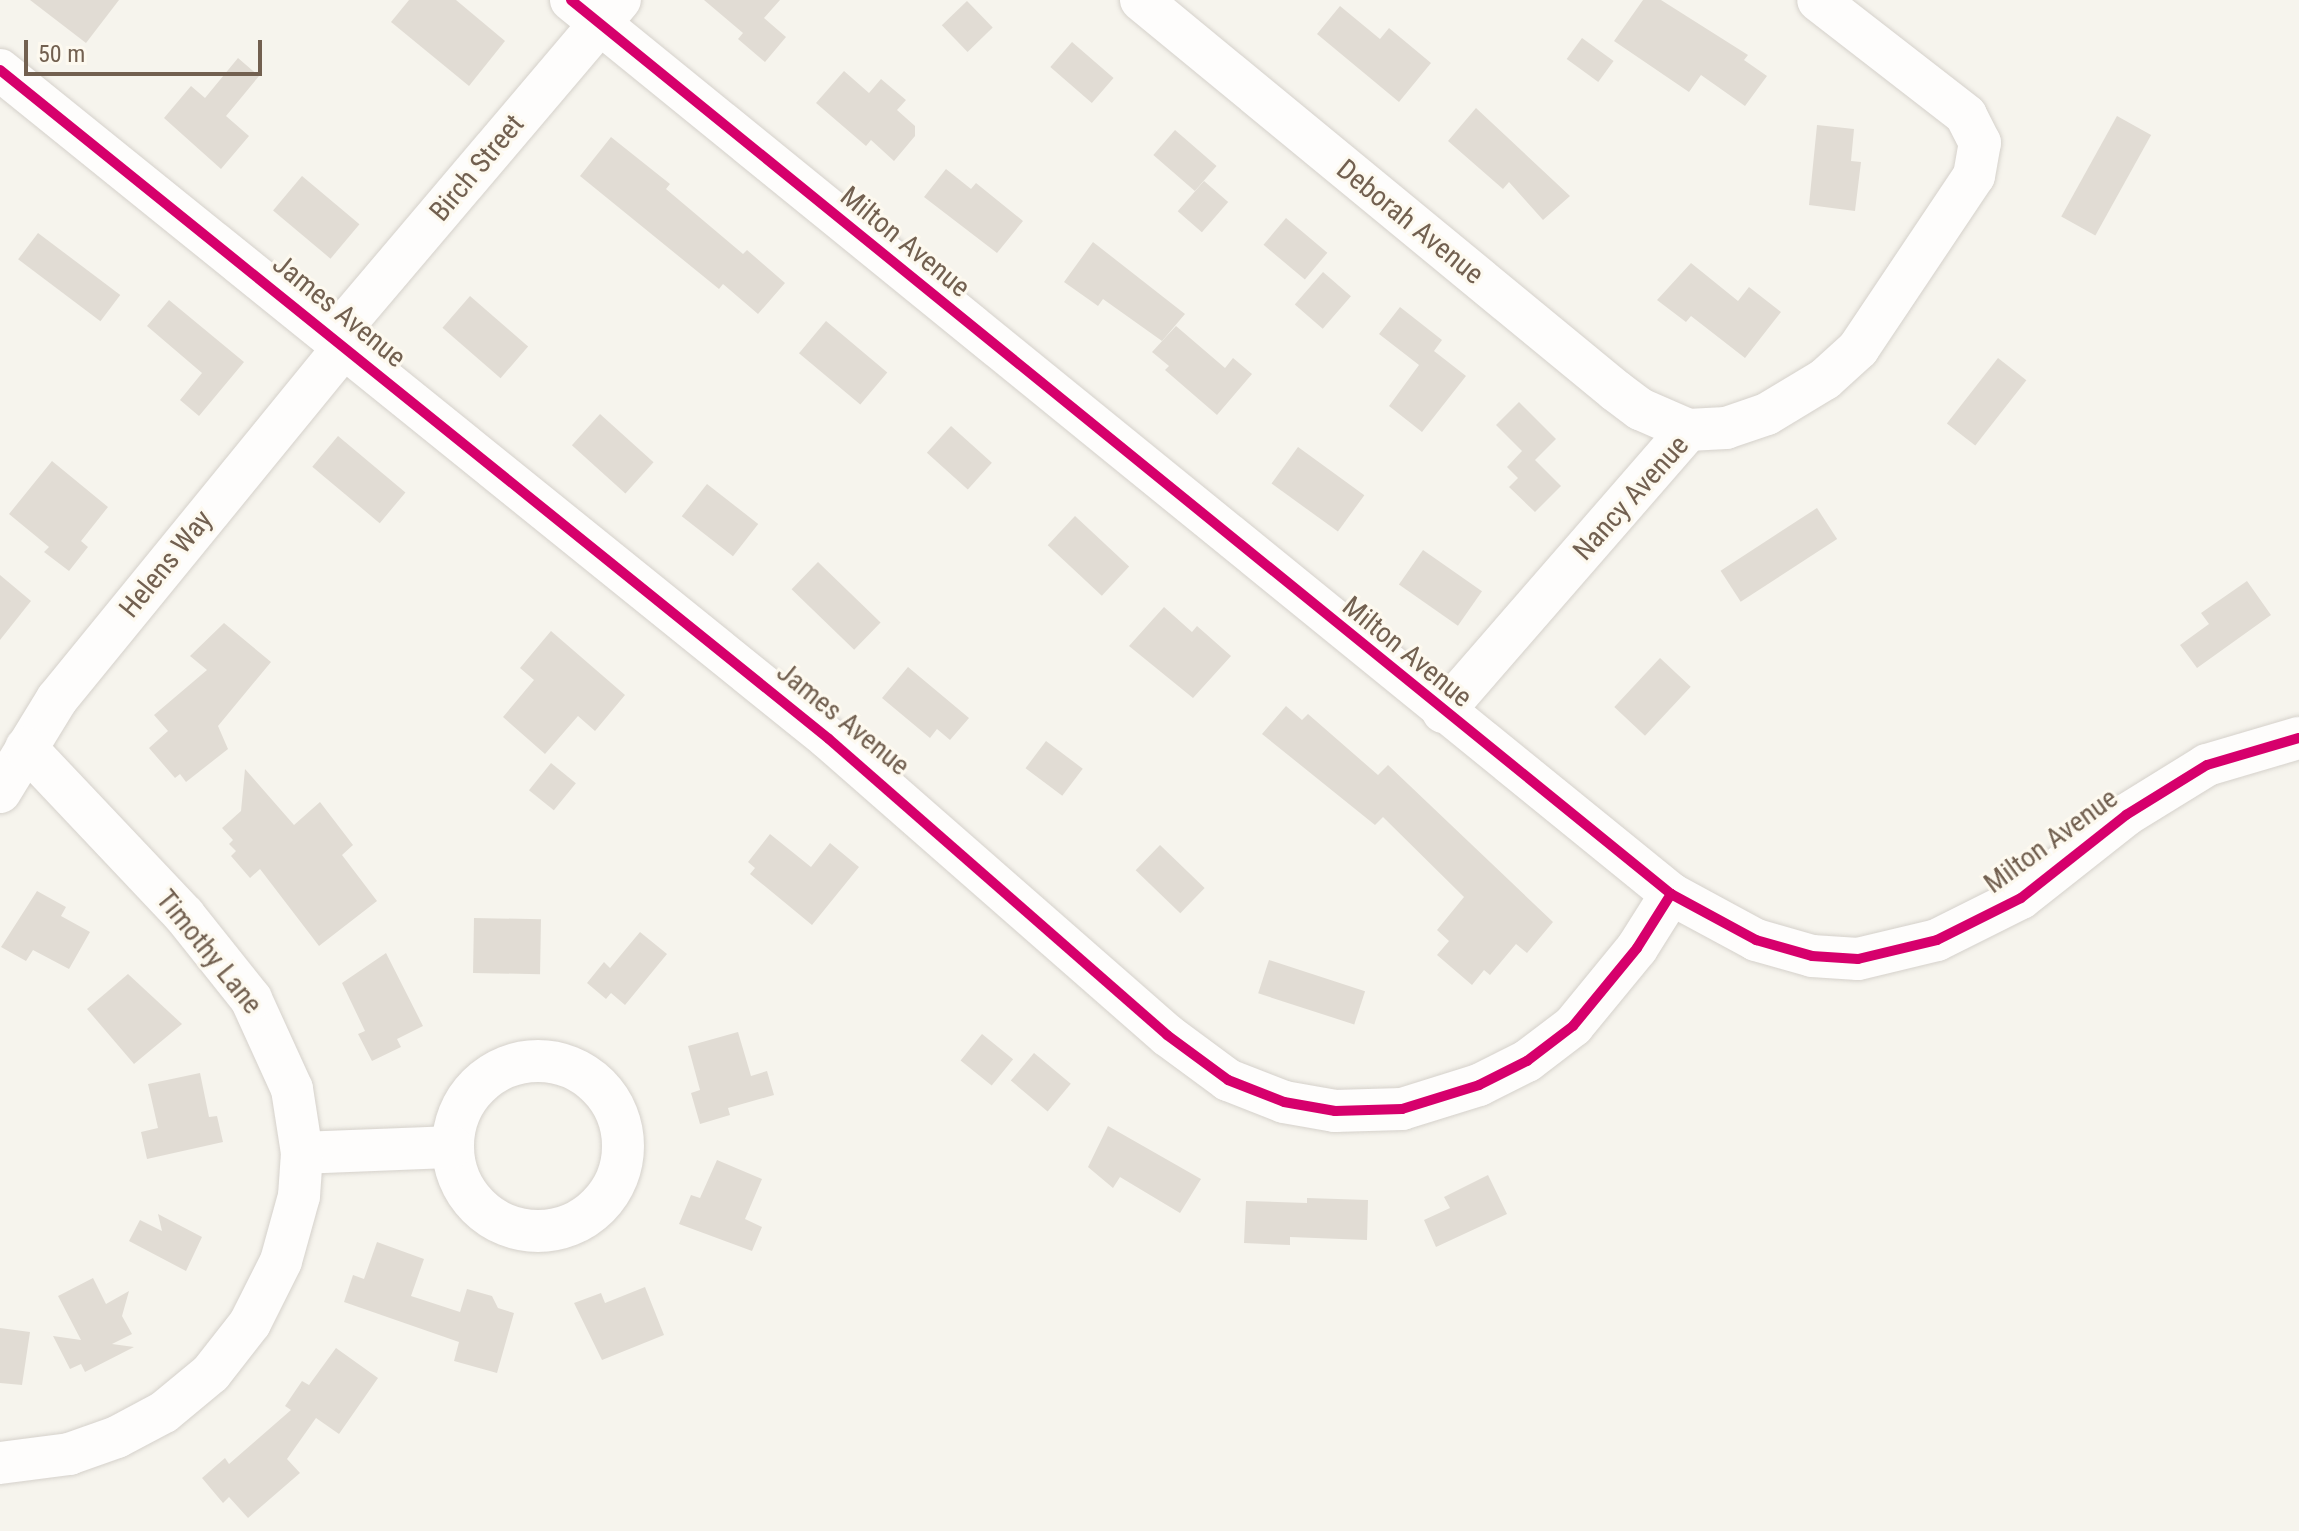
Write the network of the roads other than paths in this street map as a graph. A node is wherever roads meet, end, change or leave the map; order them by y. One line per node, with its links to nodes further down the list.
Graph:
1 (1141, 0): 6 (street, Deborah Avenue)
2 (1818, 0): 6 (street, Nancy Avenue)
3 (597, 8): 5 (street, Birch Street); 7 (street, Milton Avenue)
4 (0, 70): 5 (street, James Avenue)
5 (339, 341): 9 (street, Helens Way); 11 (street, James Avenue)
6 (1688, 430): 7 (street, Nancy Avenue)
7 (1443, 712): 11 (street, Milton Avenue)
8 (2299, 738): 11 (street, Milton Avenue)
9 (26, 748): 10 (street, Helens Way); 13 (street, Timothy Lane)
10 (0, 792)
11 (1671, 894)
12 (452, 1147): 12 (street); 13 (street)
13 (302, 1153): 14 (street, Timothy Lane)
14 (0, 1463)

